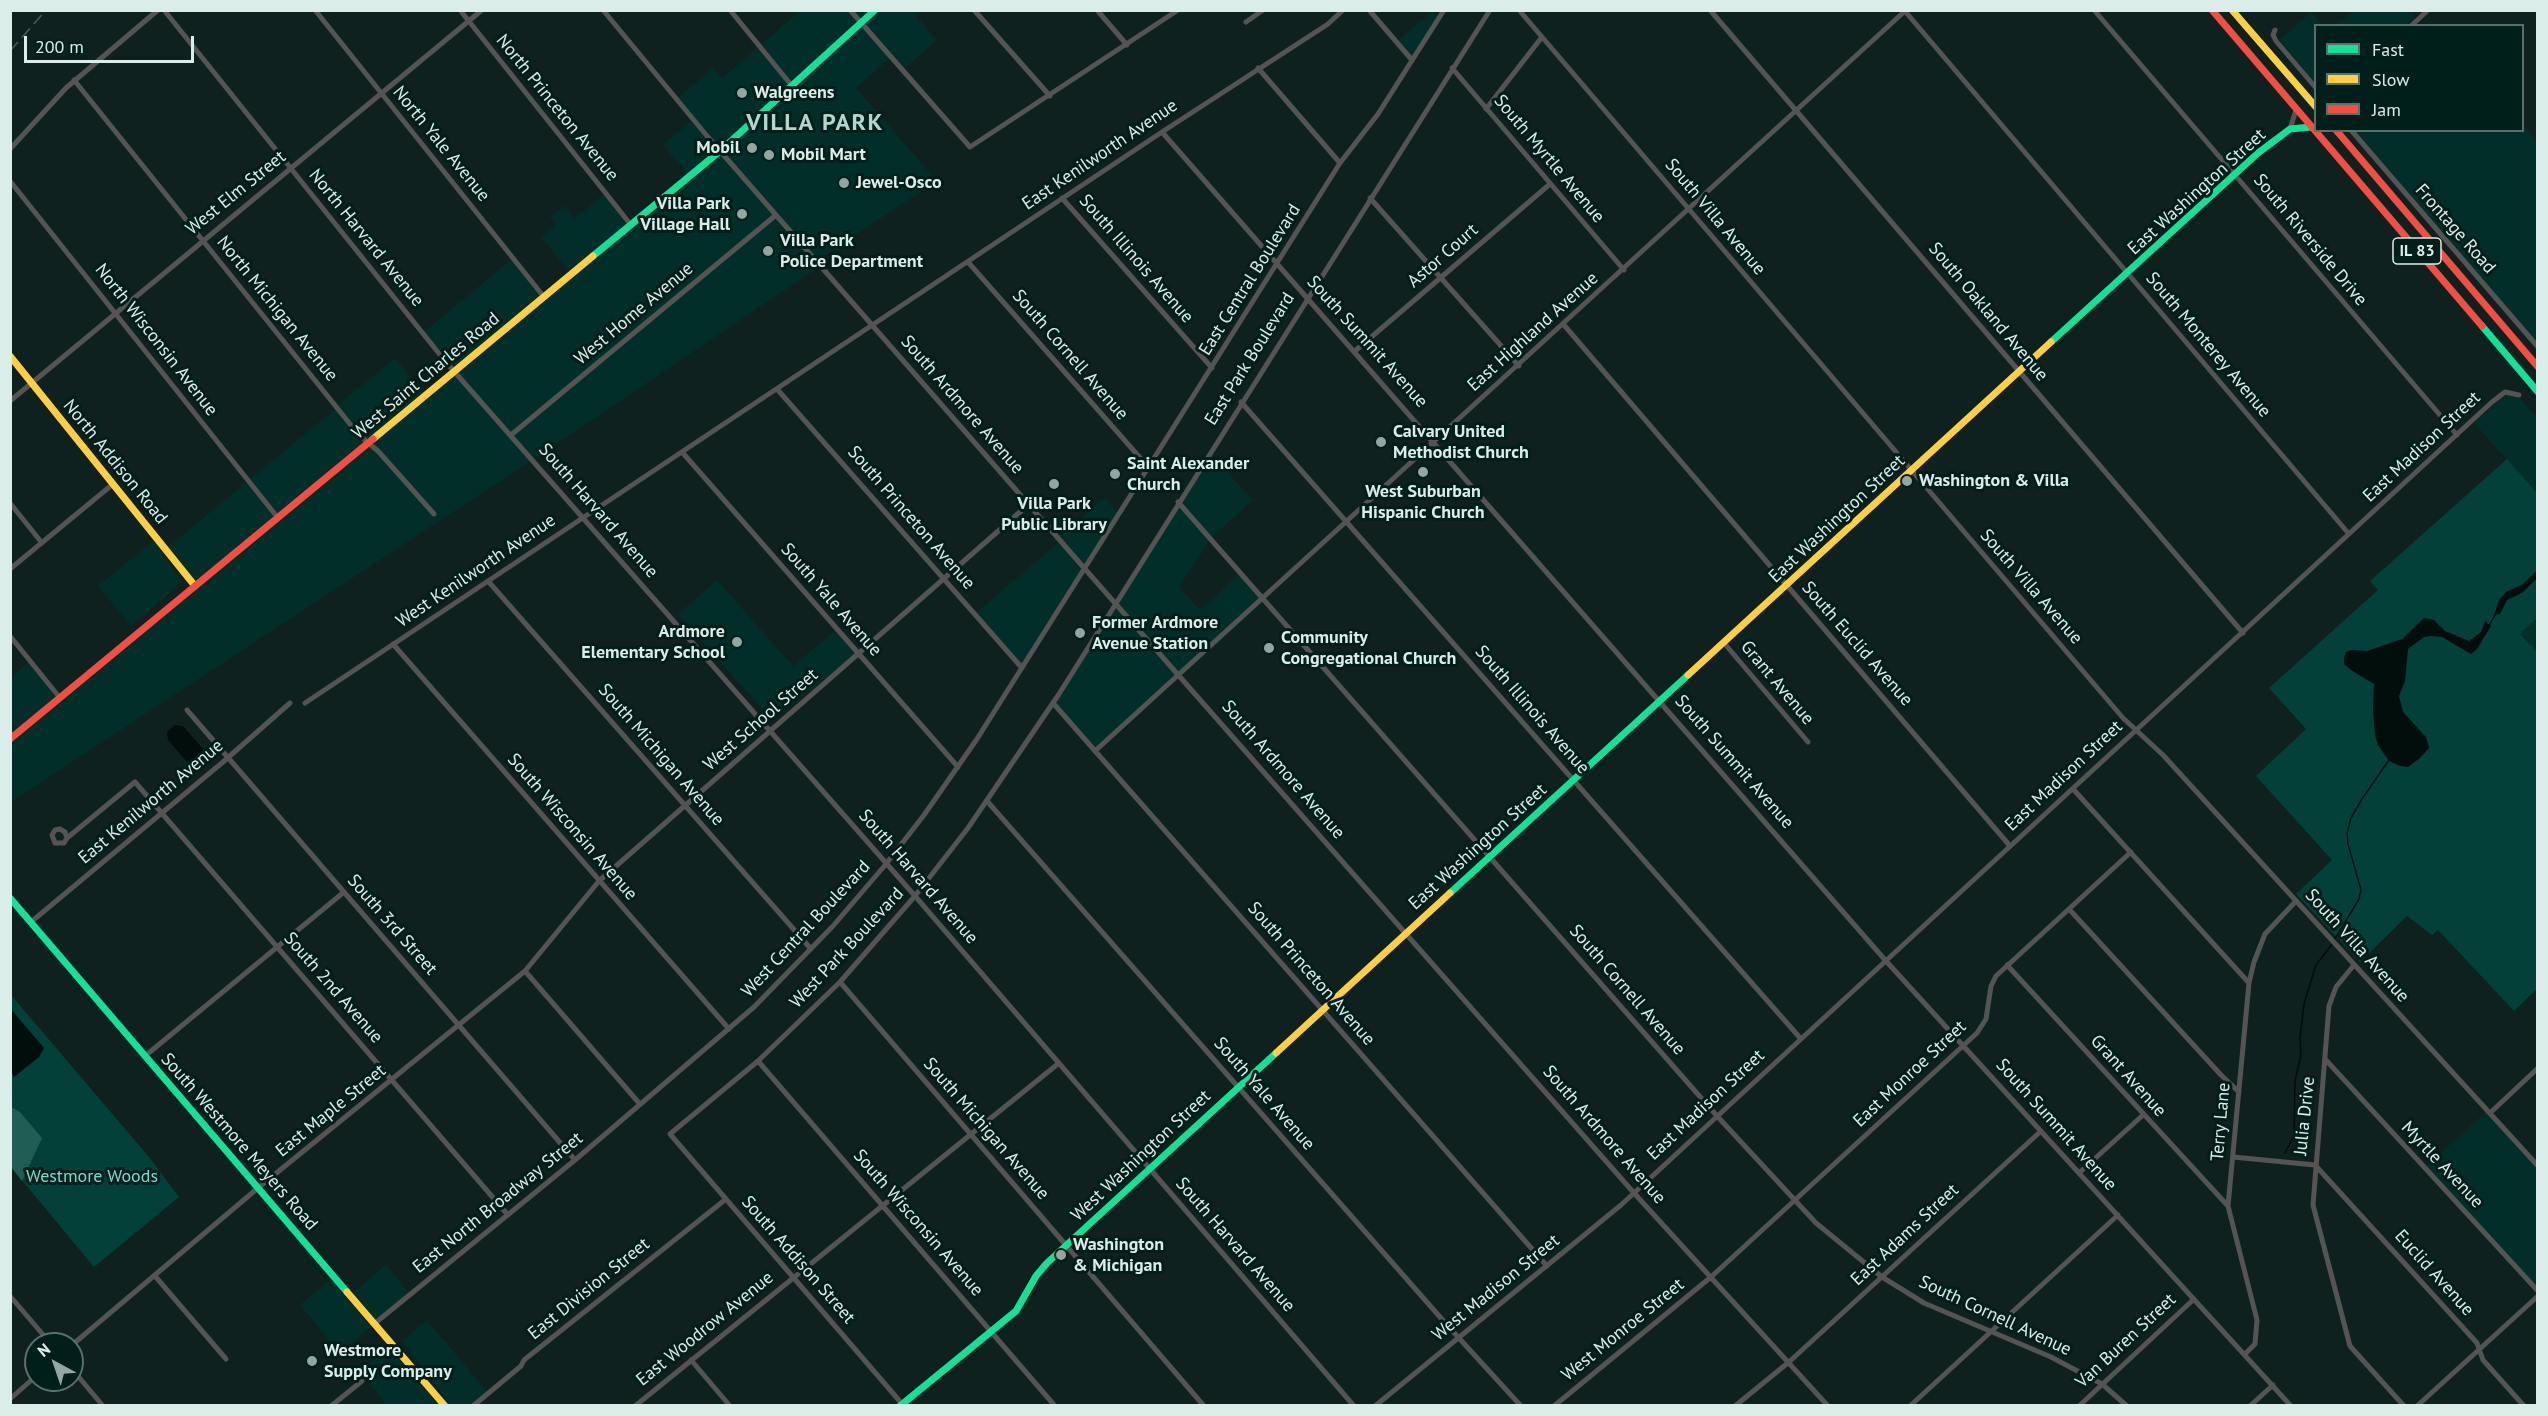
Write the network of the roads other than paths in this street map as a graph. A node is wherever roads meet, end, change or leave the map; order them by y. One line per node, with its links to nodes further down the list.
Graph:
1 (158, 10): 38 (street)
2 (164, 10): 57 (street, North Harvard Avenue)
3 (315, 10): 41 (street, North Yale Avenue)
4 (460, 10): 28 (street, North Princeton Avenue)
5 (482, 10): 28 (street, West Elm Street)
6 (613, 10): 26 (street)
7 (730, 10): 39 (street)
8 (850, 10): 30 (street)
9 (874, 10): 30 (main road, West Saint Charles Road)
10 (974, 10): 42 (street)
11 (1097, 10): 34 (street)
12 (1178, 10): 34 (street)
13 (1263, 10): 29 (street)
14 (1343, 10): 36 (street, East Kenilworth Avenue)
15 (1369, 10): 35 (street)
16 (1434, 10): 27 (street)
17 (1444, 10): 27 (street, East Central Boulevard)
18 (1490, 10): 37 (street, East Park Boulevard)
19 (1519, 10): 33 (street, South Villa Avenue)
20 (1710, 10): 45 (street, South Oakland Avenue)
21 (2094, 10): 58 (street, South Riverside Drive)
22 (2212, 10): 46 (main road, IL 83)
23 (2232, 10): 43 (main road)
24 (2428, 10): 31 (street)
25 (1905, 11): 45 (street, East Highland Avenue); 70 (street, South Monterey Avenue)
26 (605, 13): 55 (street, South Ardmore Avenue)
27 (1440, 17): 35 (street, East Central Boulevard)
28 (469, 22): 41 (street, West Elm Street); 65 (street, North Princeton Avenue)
29 (1246, 22)
30 (861, 23): 39 (main road, West Saint Charles Road); 42 (street)
31 (2413, 24)
32 (2275, 30): 40 (street)
33 (1542, 37): 44 (street); 63 (street, South Villa Avenue)
34 (1127, 45): 42 (street)
35 (1412, 60): 56 (street, East Central Boulevard)
36 (1258, 68): 50 (street, East Kenilworth Avenue); 56 (street)
37 (1452, 68): 44 (street, South Myrtle Avenue); 62 (street, East Park Boulevard)
38 (74, 80): 54 (street); 66 (street, North Michigan Avenue)
39 (792, 86): 55 (main road, West Saint Charles Road)
40 (2314, 86)
41 (381, 93): 57 (street, West Elm Street); 72 (street, North Yale Avenue)
42 (1050, 96)
43 (2314, 105)
44 (1486, 109): 60 (street, South Myrtle Avenue)
45 (1796, 111): 63 (street, East Highland Avenue); 84 (street, South Oakland Avenue)
46 (2296, 111): 47 (main road, IL 83); 48 (street, East Washington Street)
47 (2311, 127): 48 (main road, East Washington Street); 49 (main road, IL 83)
48 (2290, 129): 58 (main road, East Washington Street)
49 (2314, 131)
50 (1161, 132): 61 (street, East Kenilworth Avenue); 68 (street, South Summit Avenue)
51 (2315, 132): 87 (main road, IL 83)
52 (2338, 132): 81 (main road, IL 83)
53 (2353, 132): 77 (street, Frontage Road)
54 (10, 149)
55 (720, 151): 64 (street, South Ardmore Avenue); 65 (main road, West Saint Charles Road)
56 (1340, 163): 68 (street, East Central Boulevard)
57 (291, 168): 66 (street, West Elm Street); 83 (street, North Harvard Avenue)
58 (2235, 175): 70 (main road, East Washington Street); 92 (street, South Riverside Drive)
59 (10, 181): 74 (street, North Wisconsin Avenue)
60 (1550, 184): 69 (street, South Myrtle Avenue); 71 (street, Astor Court)
61 (1062, 198): 67 (street, East Kenilworth Avenue); 82 (street, South Illinois Avenue)
62 (1370, 198): 71 (street); 73 (street, East Park Boulevard)
63 (1689, 210): 69 (street, East Highland Avenue); 97 (street, South Villa Avenue)
64 (776, 215): 75 (street, South Ardmore Avenue); 91 (street, West Home Avenue)
65 (631, 225): 72 (main road, West Saint Charles Road)
66 (202, 240): 74 (street, West Elm Street); 94 (street, North Michigan Avenue)
67 (968, 262): 75 (street, East Kenilworth Avenue); 96 (street, South Cornell Avenue)
68 (1278, 264): 73 (street, South Summit Avenue); 82 (street, East Central Boulevard)
69 (1624, 270): 76 (street, East Highland Avenue)
70 (2127, 273): 84 (main road, East Washington Street); 106 (street, South Monterey Avenue)
71 (1441, 277): 78 (street, Astor Court); 80 (street)
72 (544, 297): 83 (main road, West Saint Charles Road)
73 (1307, 297): 78 (street, South Summit Avenue); 90 (street, East Park Boulevard)
74 (116, 313): 85 (street, West Elm Street); 103 (street, North Wisconsin Avenue)
75 (872, 325): 86 (street, West Kenilworth Avenue); 101 (street, South Ardmore Avenue)
76 (1564, 325): 80 (street, East Highland Avenue); 112 (street, South Euclid Avenue)
77 (2538, 347)
78 (1355, 351): 93 (street, South Summit Avenue)
79 (10, 356): 85 (main road, North Addison Road)
80 (1519, 366): 93 (street, East Highland Avenue)
81 (2538, 367)
82 (1212, 368): 96 (street, East Central Boulevard)
83 (455, 371): 91 (street, South Harvard Avenue); 94 (main road, West Saint Charles Road)
84 (2020, 372): 97 (main road, East Washington Street); 116 (street, South Oakland Avenue)
85 (32, 383): 89 (street, West Elm Street); 98 (main road, North Addison Road)
86 (777, 388): 95 (street, West Kenilworth Avenue); 110 (street, South Princeton Avenue)
87 (2538, 392)
88 (2518, 395): 92 (street, East Madison Street)
89 (10, 401)
90 (1241, 402): 100 (street, East Park Boulevard); 105 (street, South Illinois Avenue)
91 (511, 435): 104 (street, South Harvard Avenue)
92 (2457, 435): 106 (street, East Madison Street)
93 (1435, 442): 105 (street, East Highland Avenue); 124 (street, South Summit Avenue)
94 (368, 443): 102 (street); 103 (main road, West Saint Charles Road)
95 (682, 452): 104 (street, West Kenilworth Avenue); 120 (street, South Yale Avenue)
96 (1149, 468): 109 (street, East Central Boulevard)
97 (1912, 470): 112 (main road, East Washington Street); 129 (street, South Villa Avenue)
98 (113, 484): 107 (street); 113 (main road, North Addison Road)
99 (10, 502): 107 (street)
100 (1178, 502): 114 (street, South Cornell Avenue); 115 (street, East Park Boulevard)
101 (1029, 504): 109 (street, South Ardmore Avenue); 110 (street, West School Street)
102 (434, 514)
103 (278, 518): 113 (main road, West Saint Charles Road)
104 (584, 518): 111 (street, West Kenilworth Avenue); 130 (street, South Harvard Avenue)
105 (1347, 522): 114 (street, East Highland Avenue); 136 (street, South Illinois Avenue)
106 (2349, 534): 116 (street, East Madison Street)
107 (42, 543): 108 (street)
108 (10, 569)
109 (1085, 569): 115 (street, South Ardmore Avenue); 121 (street, West Central Boulevard)
110 (944, 579): 120 (street, West School Street); 121 (street, South Princeton Avenue)
111 (488, 581): 119 (street, West Kenilworth Avenue); 139 (street, South Michigan Avenue)
112 (1787, 585): 118 (main road, East Washington Street); 142 (street, South Euclid Avenue)
113 (195, 586): 123 (main road, West Saint Charles Road)
114 (1263, 599): 122 (street, East Highland Avenue); 144 (street, South Cornell Avenue)
115 (1116, 604): 122 (street, South Ardmore Avenue); 127 (street, West Park Boulevard)
116 (2243, 633): 129 (street, East Madison Street)
117 (10, 636): 123 (street)
118 (1724, 643): 124 (main road, East Washington Street); 132 (street, Grant Avenue)
119 (393, 644): 126 (street, West Kenilworth Avenue); 146 (street, South Wisconsin Avenue)
120 (859, 654): 130 (street, West School Street); 135 (street, South Yale Avenue)
121 (1022, 668): 135 (street, West Central Boulevard)
122 (1179, 675): 133 (street, East Highland Avenue); 153 (street, South Ardmore Avenue)
123 (60, 698): 131 (main road, West Saint Charles Road)
124 (1661, 700): 136 (main road, East Washington Street); 156 (street, South Summit Avenue)
125 (290, 703): 134 (street, East Kenilworth Avenue)
126 (305, 703)
127 (1053, 703): 133 (street, South Princeton Avenue); 138 (street, West Park Boulevard)
128 (187, 710): 134 (street, South 3rd Street)
129 (2137, 730): 137 (street, East Madison Street); 150 (street, South Villa Avenue)
130 (771, 731): 139 (street, West School Street); 145 (street, South Harvard Avenue)
131 (10, 738)
132 (1808, 742)
133 (1095, 751): 162 (street, South Princeton Avenue)
134 (228, 758): 140 (street, East Kenilworth Avenue); 147 (street, South 3rd Street)
135 (958, 767): 145 (street, West Central Boulevard)
136 (1574, 780): 144 (main road, East Washington Street); 165 (street, South Illinois Avenue)
137 (2073, 789): 142 (street, East Madison Street); 143 (street)
138 (987, 801): 148 (street, West Park Boulevard); 173 (street, South Yale Avenue)
139 (685, 806): 146 (street, West School Street); 155 (street, South Michigan Avenue)
140 (162, 813): 141 (street, South 2nd Avenue); 152 (street, East Kenilworth Avenue); 154 (street, South 2nd Avenue)
141 (67, 838)
142 (2010, 846): 156 (street, East Madison Street)
143 (2131, 852): 151 (street, East Monroe Street); 161 (street)
144 (1490, 856): 153 (main road, East Washington Street); 178 (street, South Cornell Avenue)
145 (886, 864): 148 (street, South Harvard Avenue); 155 (street, West Central Boulevard)
146 (599, 881): 159 (street, West School Street); 164 (street, South Wisconsin Avenue)
147 (344, 892): 154 (street); 163 (street, South 3rd Street)
148 (915, 896): 160 (street, West Park Boulevard); 170 (street, South Harvard Avenue)
149 (10, 898): 152 (main road, South Westmore Meyers Road)
150 (2296, 901): 158 (street, South Villa Avenue); 161 (street, Terry Lane)
151 (2069, 909): 157 (street, East Monroe Street); 174 (street)
152 (31, 922): 167 (main road, South Westmore Meyers Road)
153 (1406, 933): 162 (main road, West Washington Street); 189 (street, South Ardmore Avenue)
154 (278, 947): 167 (street); 172 (street, South 2nd Avenue)
155 (811, 950): 164 (street, West Central Boulevard)
156 (1886, 961): 165 (street, East Madison Street); 166 (street, South Summit Avenue)
157 (2007, 965): 166 (street, East Monroe Street); 177 (street, Grant Avenue)
158 (2354, 965): 168 (street, Julia Drive); 176 (street, South Villa Avenue)
159 (525, 971): 163 (street, East Maple Street); 175 (street)
160 (840, 982): 169 (street, West Park Boulevard); 181 (street, South Michigan Avenue)
161 (2249, 983): 174 (street, Terry Lane)
162 (1322, 1010): 173 (main road, West Washington Street); 197 (street, South Princeton Avenue)
163 (458, 1026): 172 (street, East Maple Street); 183 (street, South 3rd Street)
164 (729, 1029): 175 (street, West Central Boulevard)
165 (1801, 1039): 178 (street, East Madison Street)
166 (1964, 1046): 179 (street, South Summit Avenue); 191 (street, East Monroe Street)
167 (146, 1056): 188 (main road, South Westmore Meyers Road)
168 (2325, 1059): 184 (street, Julia Drive); 202 (street, Myrtle Avenue)
169 (758, 1061): 180 (street, West Park Boulevard); 192 (street, South Wisconsin Avenue)
170 (1059, 1063): 181 (street, East Woodrow Avenue); 186 (street, South Harvard Avenue)
171 (2538, 1068): 176 (street)
172 (392, 1081): 188 (street, East Maple Street); 194 (street, South 2nd Avenue)
173 (1238, 1087): 186 (main road, West Washington Street); 211 (street, South Yale Avenue)
174 (2239, 1092): 182 (street, Terry Lane)
175 (639, 1103): 183 (street, East North Broadway Street)
176 (2490, 1113): 185 (street, South Villa Avenue)
177 (2143, 1115): 187 (street); 193 (street, Grant Avenue)
178 (1717, 1116): 189 (street, East Madison Street); 191 (street, South Cornell Avenue)
179 (2041, 1131): 187 (street, South Summit Avenue); 200 (street, East Adams Street)
180 (670, 1134): 190 (street, South Addison Street)
181 (970, 1134): 192 (street, East Woodrow Avenue); 196 (street, South Michigan Avenue)
182 (2234, 1157): 184 (street); 193 (street, Terry Lane)
183 (575, 1160): 194 (street, East North Broadway Street)
184 (2315, 1165): 212 (street, Euclid Avenue); 243 (street, Julia Drive)
185 (2538, 1166)
186 (1150, 1168): 196 (main road, West Washington Street); 232 (street, South Harvard Avenue)
187 (2079, 1173): 195 (street, South Summit Avenue)
188 (258, 1188): 198 (street, East Maple Street); 206 (main road, South Westmore Meyers Road)
189 (1634, 1193): 197 (street, West Madison Street); 201 (street, South Ardmore Avenue)
190 (726, 1199): 199 (street, South Addison Street); 227 (street, East Division Street)
191 (1796, 1201): 200 (street, South Cornell Avenue); 201 (street, East Monroe Street)
192 (882, 1205): 199 (street, East Woodrow Avenue); 207 (street, South Wisconsin Avenue)
193 (2228, 1206): 213 (street, Terry Lane)
194 (508, 1215): 206 (street, East North Broadway Street)
195 (2118, 1215): 205 (street, South Summit Avenue); 209 (street)
196 (1066, 1245): 207 (main road, West Washington Street); 231 (street, South Michigan Avenue)
197 (1547, 1266): 211 (street, West Madison Street)
198 (155, 1276): 210 (street, East Maple Street); 214 (street)
199 (793, 1277): 215 (street, East Woodrow Avenue); 223 (street, South Addison Street)
200 (1882, 1277): 209 (street, South Cornell Avenue); 216 (street, East Adams Street)
201 (1711, 1278): 216 (street, South Ardmore Avenue); 235 (street, West Monroe Street)
202 (2538, 1291)
203 (10, 1296): 208 (street)
204 (2538, 1296): 212 (street)
205 (2194, 1299): 213 (street, South Summit Avenue); 219 (street, Van Buren Street)
206 (374, 1324): 226 (main road, South Westmore Meyers Road)
207 (991, 1331): 223 (main road, West Washington Street); 230 (street, South Wisconsin Avenue)
208 (41, 1332)
209 (1991, 1332): 219 (street, South Cornell Avenue); 238 (street)
210 (84, 1335)
211 (1459, 1338): 233 (street, West Madison Street); 234 (street, South Yale Avenue)
212 (2478, 1350): 244 (street); 245 (street, Euclid Avenue)
213 (2245, 1354): 220 (street, South Summit Avenue)
214 (226, 1359)
215 (691, 1360): 228 (street, East Woodrow Avenue); 229 (street)
216 (1789, 1362): 236 (street, East Adams Street); 237 (street, South Ardmore Avenue)
217 (362, 1381): 225 (street)
218 (84, 1383): 224 (street)
219 (2102, 1384): 239 (street, Van Buren Street); 240 (street, South Cornell Avenue)
220 (2273, 1385): 241 (street); 242 (street, South Summit Avenue)
221 (24, 1387): 222 (street)
222 (10, 1399)
223 (902, 1405)
224 (103, 1406)
225 (331, 1406)
226 (445, 1406)
227 (473, 1406)
228 (636, 1406)
229 (730, 1406)
230 (1055, 1406)
231 (1204, 1406)
232 (1354, 1406)
233 (1375, 1406)
234 (1521, 1406)
235 (1554, 1406)
236 (1736, 1406)
237 (1828, 1406)
238 (1910, 1406)
239 (2079, 1406)
240 (2127, 1406)
241 (2250, 1406)
242 (2291, 1406)
243 (2404, 1406)
244 (2417, 1406)
245 (2524, 1406)

